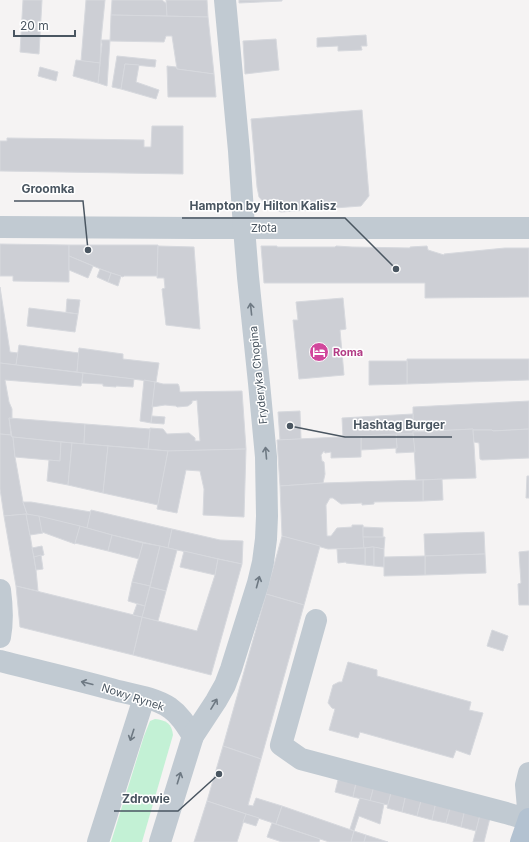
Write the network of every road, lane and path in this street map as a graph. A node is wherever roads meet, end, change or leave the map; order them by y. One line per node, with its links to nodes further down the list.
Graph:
1 (225, 0): 3 (street, Fryderyka Chopina)
2 (0, 228): 3 (street, Złota)
3 (244, 228): 4 (street, Złota); 10 (street, Fryderyka Chopina, one-way to 3)
4 (529, 228)
5 (0, 590): 7 (street)
6 (316, 620): 12 (street)
7 (0, 636)
8 (0, 661): 9 (street, Nowy Rynek, one-way to 8)
9 (144, 698): 10 (street, Nowy Rynek); 13 (street, one-way to 13)
10 (192, 736): 14 (street, one-way to 10)
11 (529, 773): 12 (street)
12 (529, 820): 15 (main road)
13 (98, 842)
14 (160, 842)
15 (521, 842)

